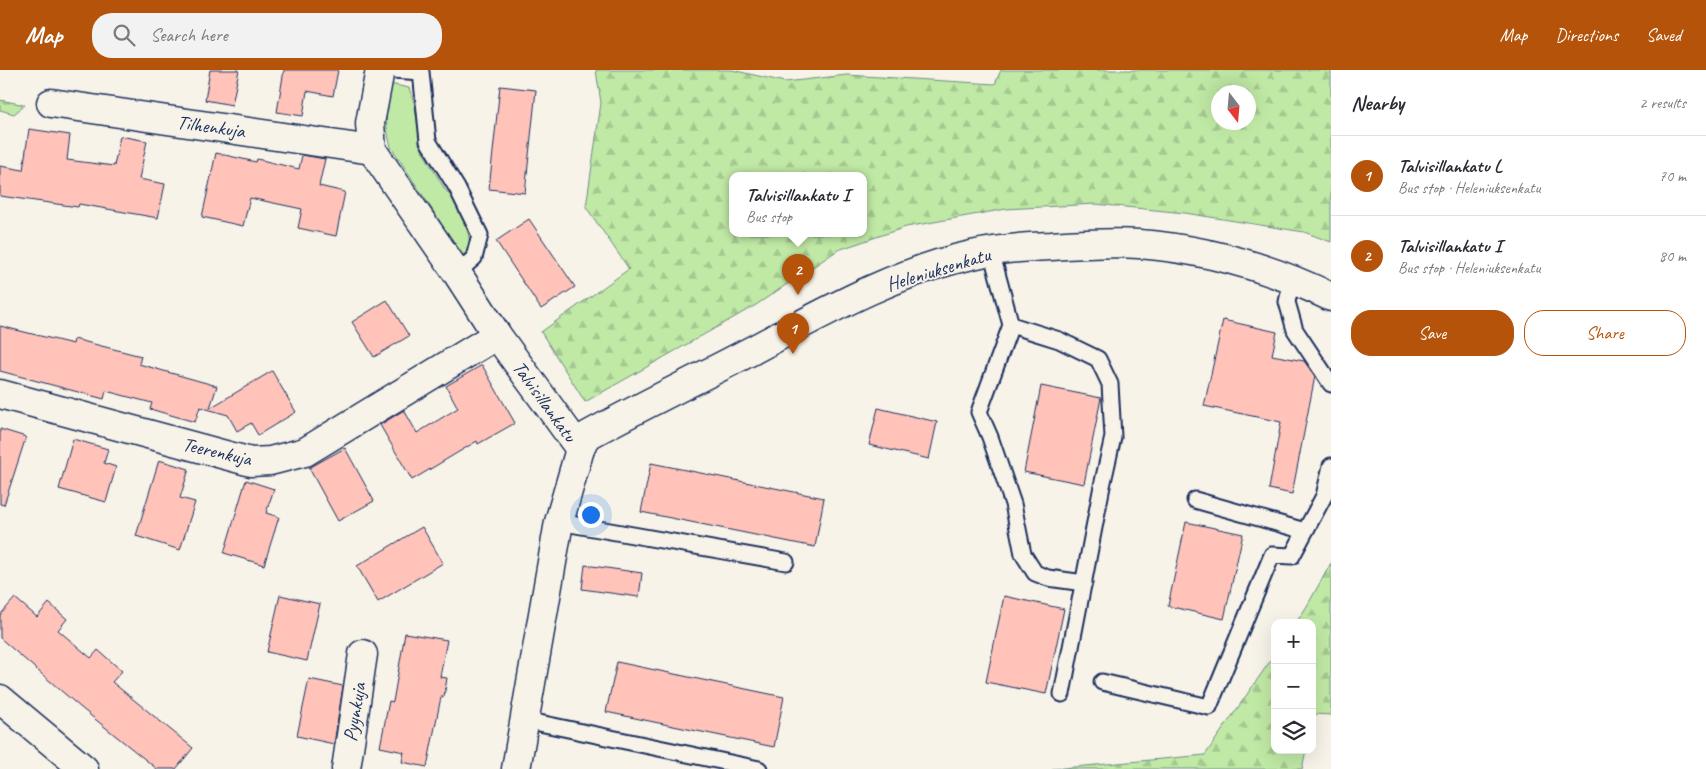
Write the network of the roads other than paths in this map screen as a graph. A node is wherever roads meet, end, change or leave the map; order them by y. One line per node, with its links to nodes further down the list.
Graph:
1 (380, 70): 4 (street)
2 (393, 70): 6 (lane)
3 (51, 103): 4 (street, Tilhenkuja)
4 (372, 150): 6 (street, Talvisillankatu)
5 (991, 251): 7 (street, Heleniuksenkatu); 9 (lane); 13 (street, Heleniuksenkatu)
6 (457, 273): 10 (street, Talvisillankatu)
7 (1292, 280): 8 (street, Heleniuksenkatu); 11 (lane)
8 (1331, 297)
9 (1011, 324): 19 (lane); 19 (lane)
10 (497, 335): 12 (street, Teerenkuja); 13 (street, Talvisillankatu)
11 (1331, 384)
12 (0, 394)
13 (580, 449): 16 (street, Talvisillankatu)
14 (1331, 466): 17 (lane)
15 (1195, 500): 17 (lane)
16 (559, 522): 18 (lane); 24 (street, Talvisillankatu)
17 (1305, 531): 21 (lane)
18 (786, 562)
19 (1084, 584): 22 (lane)
20 (363, 654): 26 (street, Pyynkuja)
21 (1102, 682)
22 (1062, 694)
23 (0, 699): 25 (street)
24 (525, 720): 27 (street, Talvisillankatu); 28 (lane)
25 (84, 769)
26 (346, 769)
27 (516, 769)
28 (759, 769)

